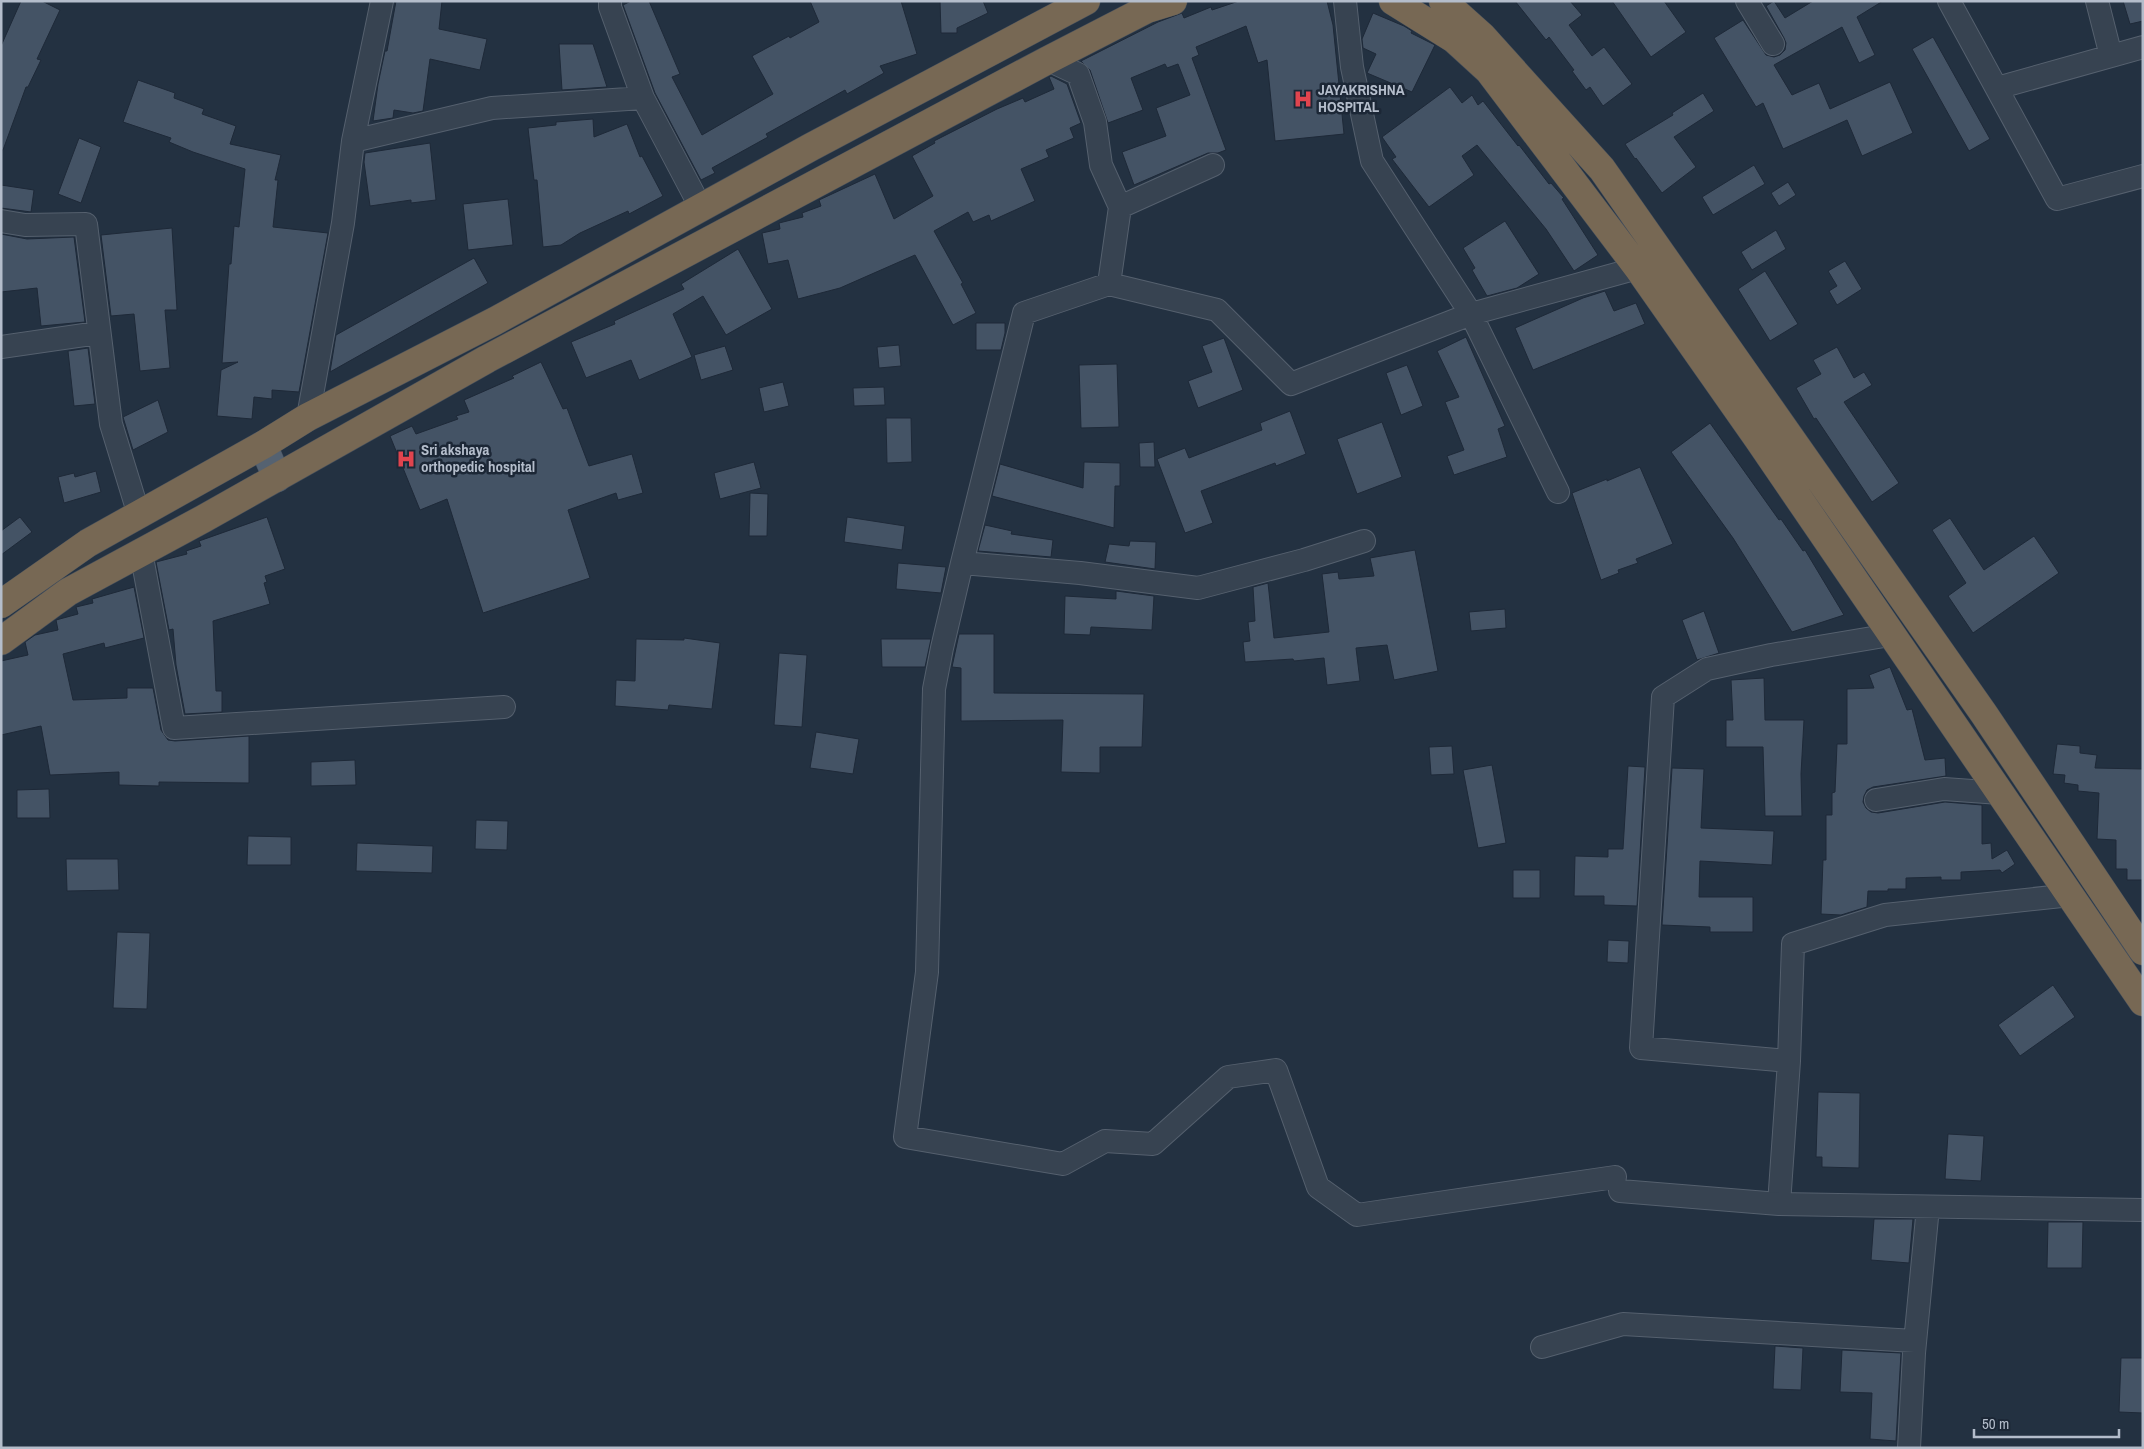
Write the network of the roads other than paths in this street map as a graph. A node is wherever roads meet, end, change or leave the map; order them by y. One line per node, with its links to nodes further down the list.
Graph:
1 (382, 1): 17 (street)
2 (610, 1): 16 (street)
3 (1086, 1): 21 (highway)
4 (1172, 1): 14 (highway)
5 (1345, 1): 25 (street)
6 (1393, 1): 23 (highway)
7 (1442, 1): 42 (highway)
8 (1747, 1): 11 (street)
9 (1949, 1): 15 (street)
10 (2097, 1): 13 (street)
11 (1773, 44)
12 (2143, 47): 13 (street)
13 (2111, 56): 15 (street)
14 (1048, 60): 20 (street); 30 (highway)
15 (1996, 88): 19 (street)
16 (643, 98): 17 (street); 21 (street)
17 (353, 141): 28 (street)
18 (1213, 165): 20 (street)
19 (2143, 176)
20 (1120, 207): 24 (street)
21 (701, 208): 28 (highway)
22 (1, 221): 26 (street)
23 (1638, 268): 25 (street); 37 (highway)
24 (1109, 284): 25 (street); 35 (street)
25 (1471, 314): 31 (street)
26 (98, 333): 27 (street); 32 (street)
27 (1, 347)
28 (308, 417): 29 (highway)
29 (263, 445): 30 (main road); 32 (highway)
30 (277, 478): 34 (highway)
31 (1558, 492)
32 (139, 515): 36 (highway)
33 (1364, 541): 35 (street)
34 (141, 552): 38 (highway); 39 (street)
35 (962, 563): 48 (street)
36 (1, 604)
37 (1890, 635): 40 (highway); 47 (street)
38 (1, 640)
39 (504, 707)
40 (2000, 793): 41 (street); 43 (highway)
41 (1876, 800)
42 (2065, 836): 43 (highway); 45 (highway)
43 (2042, 853): 44 (highway)
44 (2071, 895): 46 (highway); 47 (street)
45 (2143, 951)
46 (2143, 1002)
47 (1789, 1061): 48 (street)
48 (1779, 1204): 49 (street)
49 (1928, 1207): 50 (street); 51 (street)
50 (2143, 1210)
51 (1915, 1341): 52 (street); 53 (street)
52 (1542, 1347)
53 (1909, 1448)

